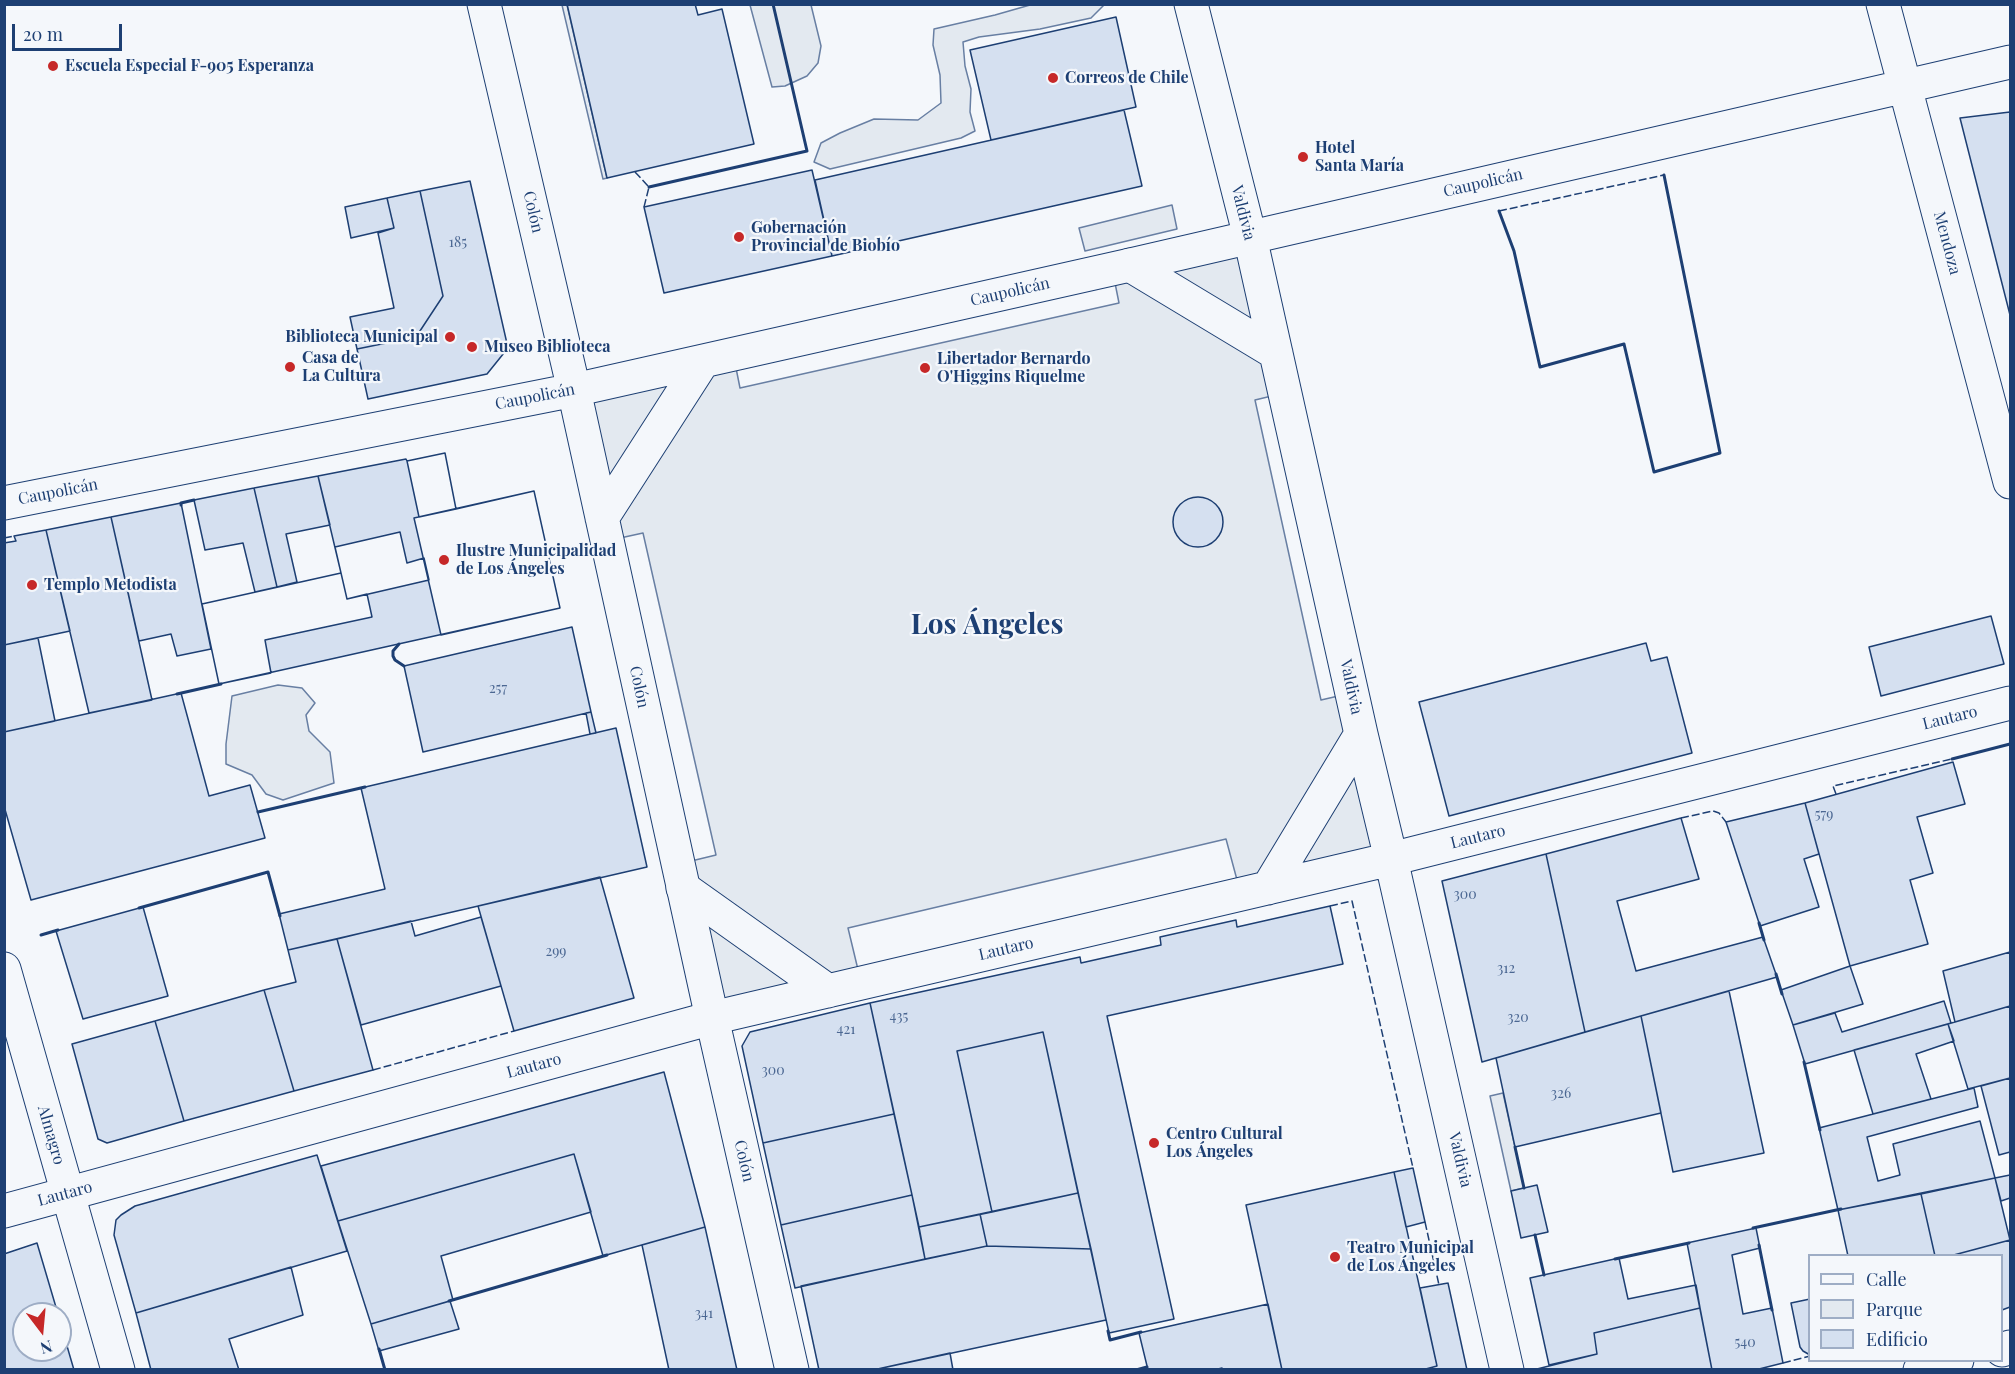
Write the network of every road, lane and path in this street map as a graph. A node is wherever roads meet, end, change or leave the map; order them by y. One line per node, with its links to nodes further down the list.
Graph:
1 (484, 4): 10 (main road, Colón)
2 (1191, 4): 6 (main road, Valdivia)
3 (1883, 4): 5 (main road, Mendoza)
4 (2010, 62): 5 (main road, Caupolicán)
5 (1905, 85): 6 (main road, Caupolicán); 11 (main road, Mendoza)
6 (1250, 237): 7 (main road, Caupolicán); 8 (main road, Valdivia)
7 (1130, 265): 8 (main road); 9 (main road, Caupolicán)
8 (1276, 352): 15 (main road, Valdivia)
9 (703, 361): 10 (main road, Caupolicán); 13 (main road)
10 (574, 390): 12 (main road, Caupolicán); 13 (main road, Colón)
11 (2010, 482)
12 (4, 502)
13 (602, 518): 17 (main road, Colón)
14 (2010, 703): 16 (main road, Lautaro)
15 (1361, 734): 16 (main road, Valdivia); 18 (main road)
16 (1391, 859): 18 (main road, Lautaro); 27 (main road, Valdivia)
17 (683, 888): 20 (main road); 21 (main road, Colón)
18 (1268, 888): 20 (main road, Lautaro)
19 (4, 969): 22 (main road, Almagro)
20 (828, 991): 21 (main road, Lautaro)
21 (712, 1018): 22 (main road, Lautaro); 26 (main road, Colón)
22 (67, 1193): 23 (main road, Lautaro); 25 (main road, Almagro)
23 (4, 1211)
24 (1950, 1362): 28 (main road)
25 (118, 1370)
26 (792, 1370)
27 (1507, 1370)
28 (1920, 1370)

